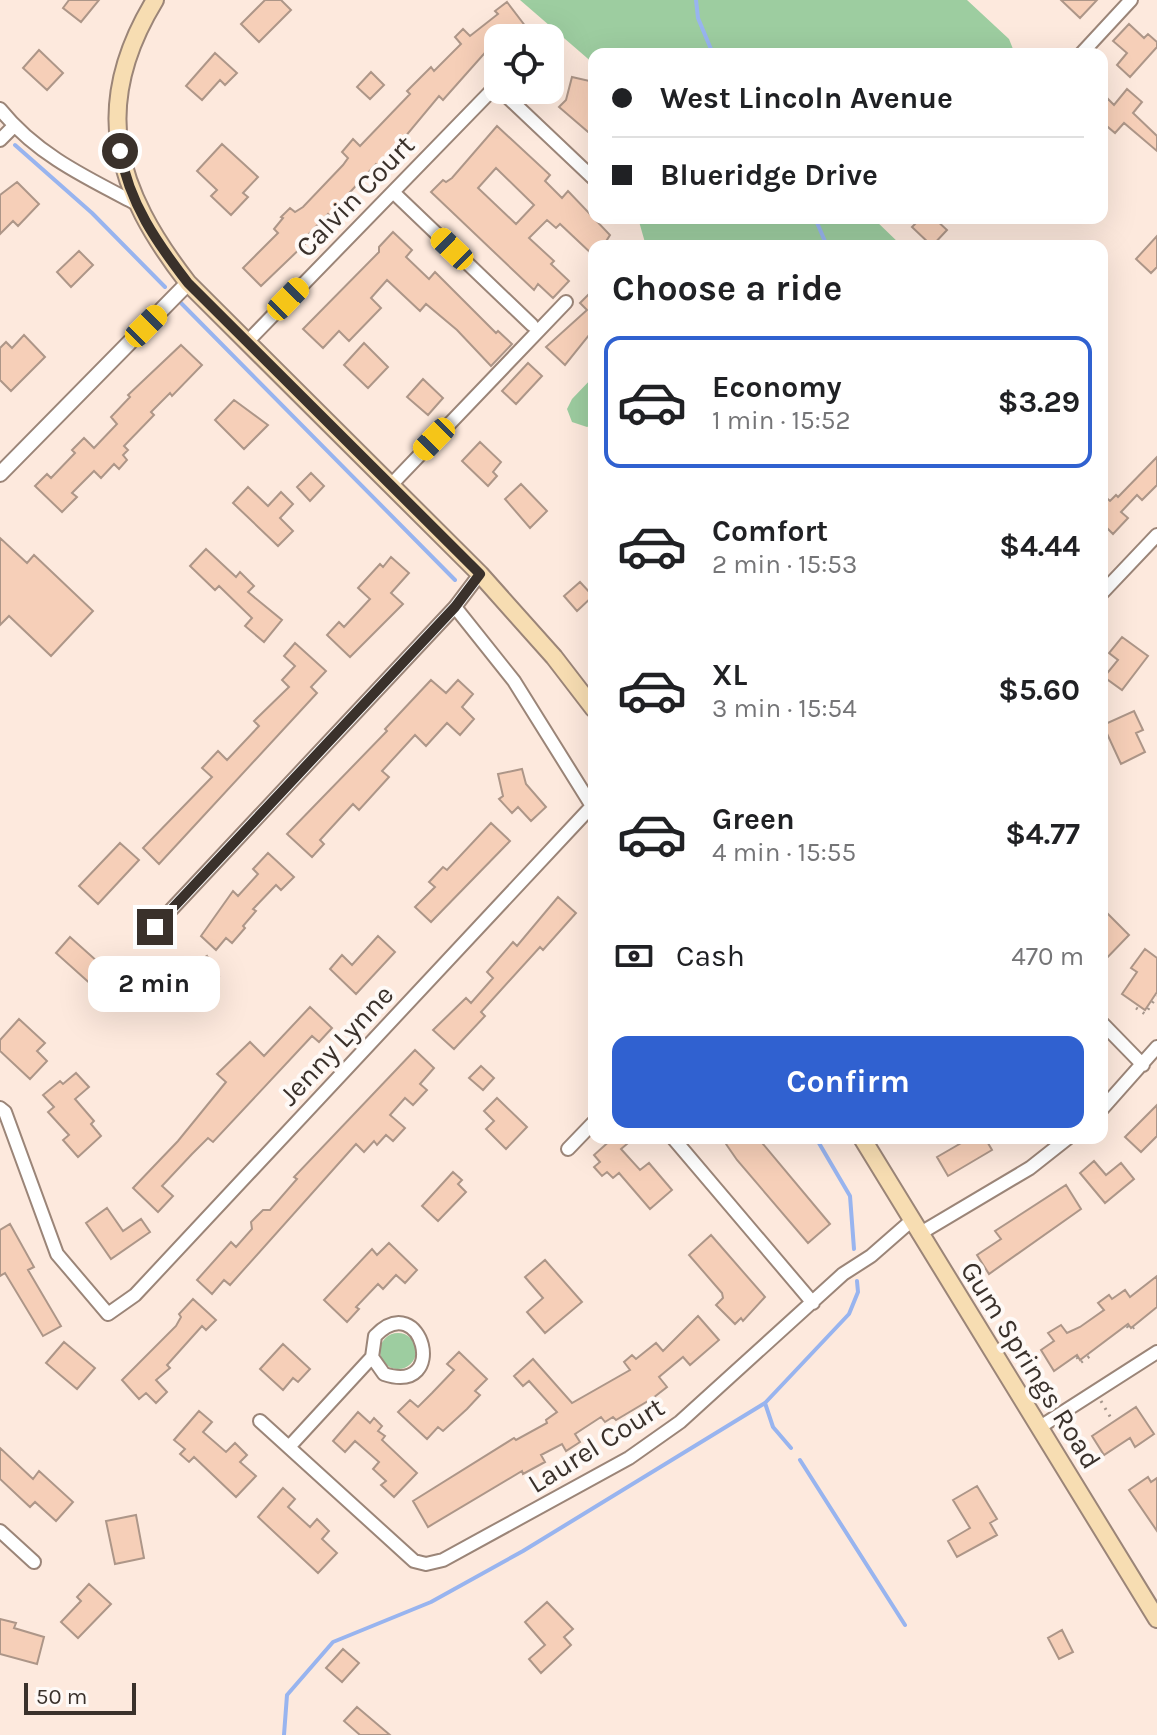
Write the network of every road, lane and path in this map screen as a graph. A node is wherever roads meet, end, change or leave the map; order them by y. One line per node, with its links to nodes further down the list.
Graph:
1 (155, 0): 11 (main road)
2 (1131, 0): 3 (street)
3 (1087, 48)
4 (484, 98): 10 (street, Calvin Court)
5 (515, 104): 9 (street, Calvin Court)
6 (0, 109): 7 (street)
7 (14, 126): 8 (street); 11 (street)
8 (0, 140)
9 (588, 173)
10 (393, 192): 14 (street); 15 (street, Calvin Court)
11 (135, 203): 12 (main road)
12 (188, 283): 15 (main road); 16 (street)
13 (566, 302): 17 (street)
14 (532, 325)
15 (247, 342): 17 (main road)
16 (0, 474)
17 (391, 485): 19 (main road)
18 (1157, 535): 20 (street)
19 (480, 574): 21 (street); 22 (main road)
20 (1108, 587)
21 (455, 607): 23 (street, Jenny Lynne); 25 (street)
22 (588, 701)
23 (588, 800)
24 (588, 810): 32 (street, Jenny Lynne)
25 (155, 927)
26 (1157, 996): 27 (path)
27 (1136, 1008)
28 (1108, 1029): 30 (street)
29 (1157, 1047): 30 (street)
30 (1143, 1065): 31 (street)
31 (1108, 1103)
32 (0, 1108)
33 (588, 1128): 37 (street)
34 (678, 1144): 39 (street)
35 (866, 1144): 38 (main road, Gum Springs Road)
36 (1060, 1144): 38 (street, Laurel Court)
37 (568, 1149)
38 (915, 1228): 39 (street, Laurel Court); 49 (main road, Gum Springs Road)
39 (813, 1303): 50 (street, Laurel Court)
40 (1139, 1324): 41 (path)
41 (1127, 1326)
42 (1157, 1352): 46 (street)
43 (1090, 1356): 45 (path)
44 (372, 1357): 44 (street); 50 (street)
45 (1077, 1357)
46 (1094, 1391): 47 (path); 49 (street)
47 (1112, 1420)
48 (260, 1421): 50 (street, Laurel Court)
49 (1040, 1427): 53 (main road, Gum Springs Road)
50 (289, 1447)
51 (0, 1531): 52 (street)
52 (34, 1562)
53 (1157, 1619)

